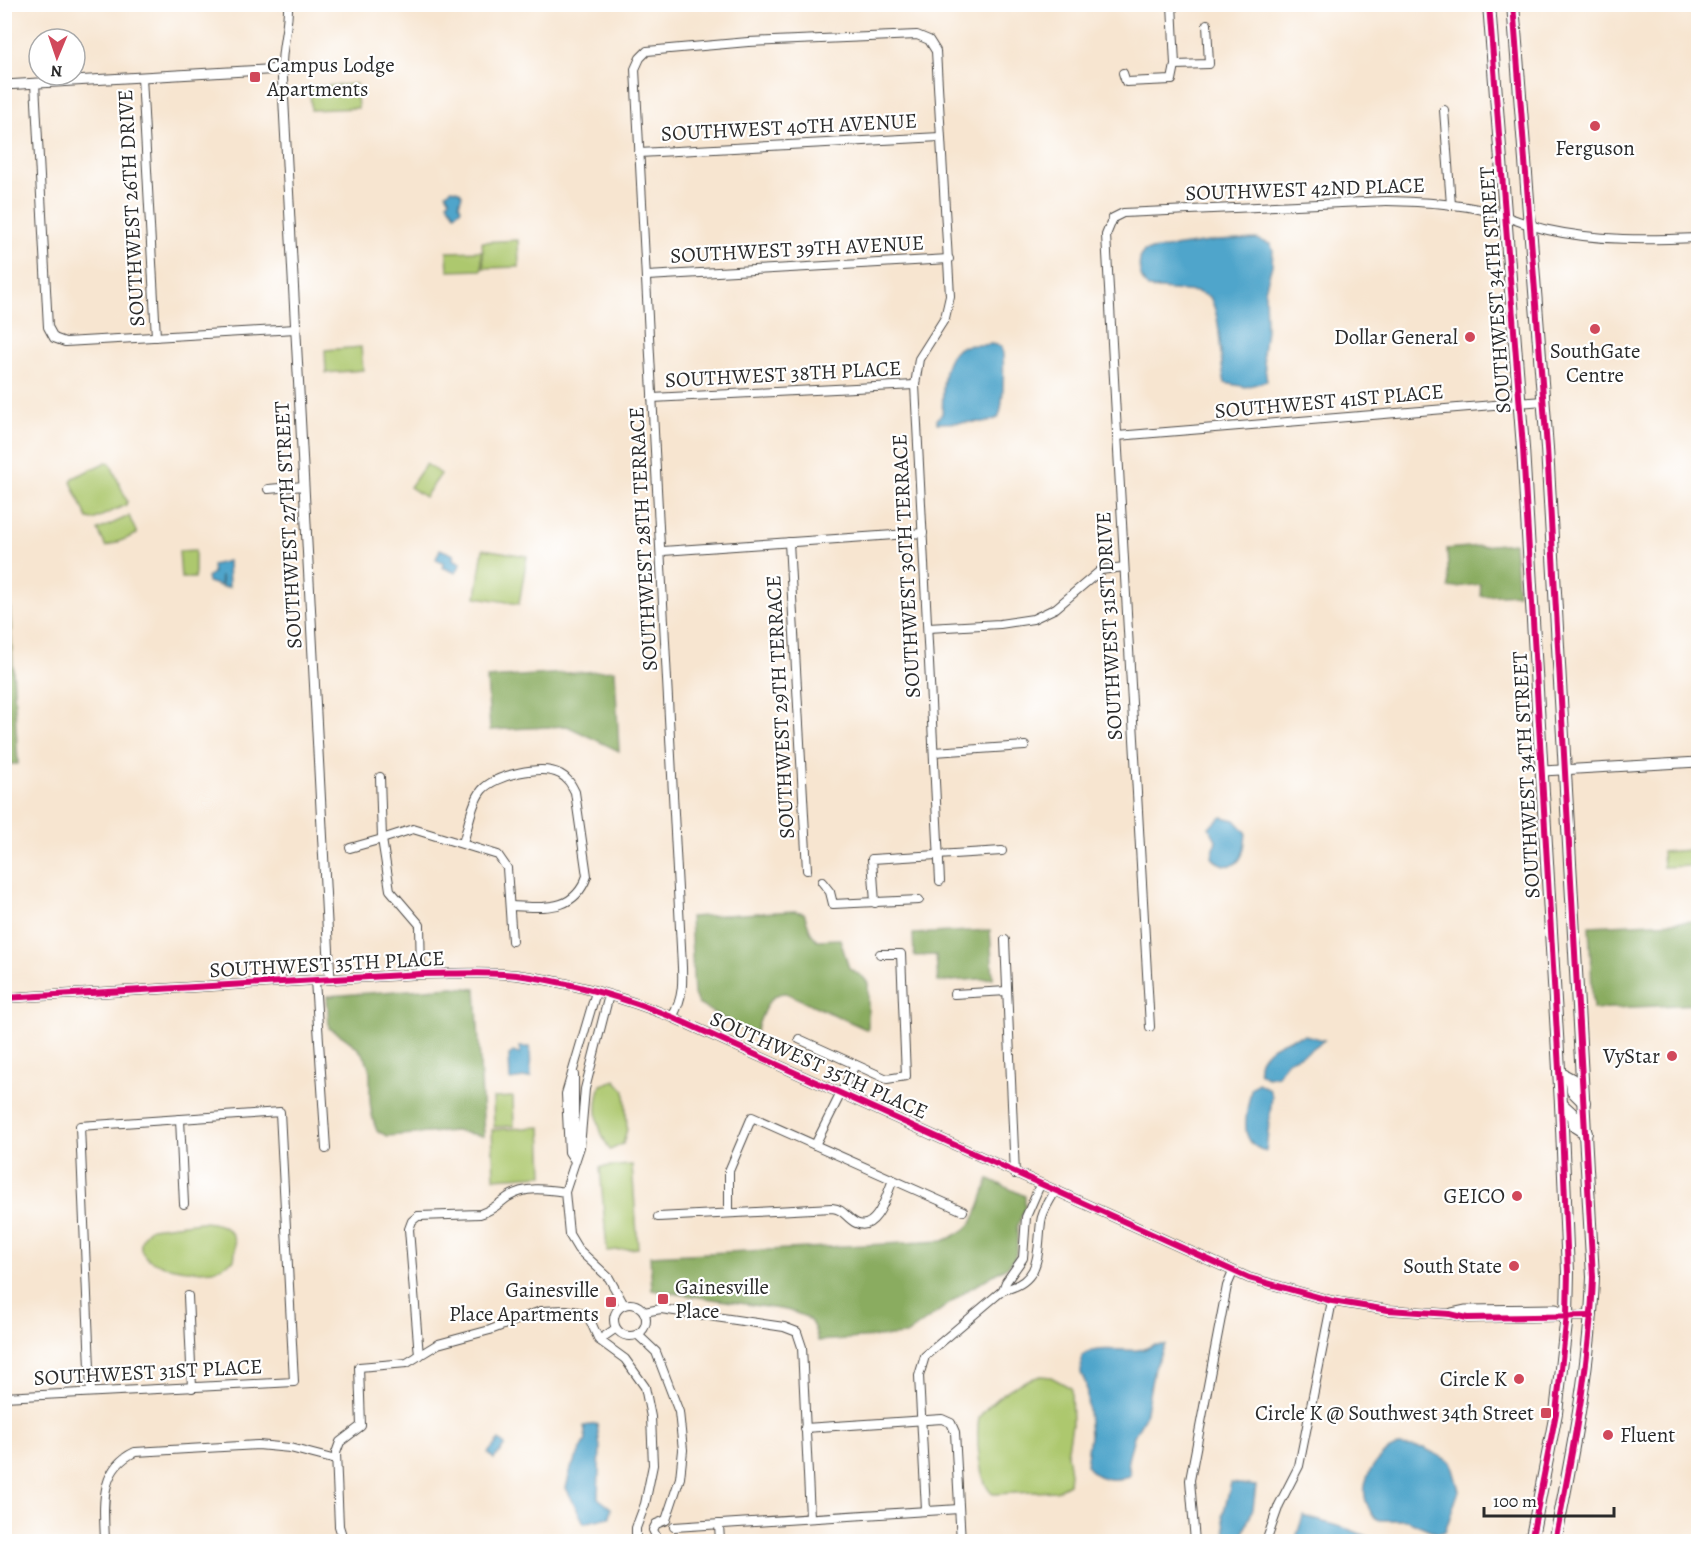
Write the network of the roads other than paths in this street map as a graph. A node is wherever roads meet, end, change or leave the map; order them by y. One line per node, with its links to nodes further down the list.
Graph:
1 (288, 4): 8 (street)
2 (1172, 4): 7 (street)
3 (1489, 4): 19 (main road, SOUTHWEST 34TH STREET)
4 (1513, 4): 21 (main road, SOUTHWEST 34TH STREET)
5 (1207, 24): 7 (street)
6 (640, 58): 16 (street, SOUTHWEST 30TH TERRACE); 17 (street, SOUTHWEST 28TH TERRACE)
7 (1174, 65): 9 (street)
8 (282, 69): 10 (street); 25 (street, SOUTHWEST 27TH STREET)
9 (1123, 73)
10 (142, 77): 11 (street); 26 (street, SOUTHWEST 26TH DRIVE)
11 (87, 80)
12 (27, 84): 13 (street)
13 (4, 85)
14 (35, 87): 26 (street)
15 (1444, 110): 18 (street)
16 (940, 137): 17 (street, SOUTHWEST 40TH AVENUE); 23 (street, SOUTHWEST 30TH TERRACE)
17 (639, 153): 24 (street, SOUTHWEST 28TH TERRACE)
18 (1451, 205): 19 (street, SOUTHWEST 42ND PLACE); 20 (street, SOUTHWEST 42ND PLACE)
19 (1506, 217): 21 (street, SOUTHWEST 42ND PLACE); 30 (main road, SOUTHWEST 34TH STREET)
20 (1109, 224): 31 (street, SOUTHWEST 31ST DRIVE)
21 (1530, 224): 22 (street, SOUTHWEST 42ND PLACE); 29 (main road, SOUTHWEST 34TH STREET)
22 (1698, 238)
23 (949, 259): 24 (street, SOUTHWEST 39TH AVENUE); 27 (street, SOUTHWEST 30TH TERRACE)
24 (647, 276): 28 (street, SOUTHWEST 28TH TERRACE)
25 (296, 329): 26 (street); 32 (street, SOUTHWEST 27TH STREET)
26 (156, 337)
27 (915, 385): 28 (street, SOUTHWEST 38TH PLACE); 34 (street, SOUTHWEST 30TH TERRACE)
28 (652, 398): 36 (street, SOUTHWEST 28TH TERRACE)
29 (1543, 401): 30 (street, SOUTHWEST 41ST PLACE); 42 (main road, SOUTHWEST 34TH STREET)
30 (1520, 403): 31 (street, SOUTHWEST 41ST PLACE); 43 (main road, SOUTHWEST 34TH STREET)
31 (1117, 436): 37 (street, SOUTHWEST 31ST DRIVE)
32 (304, 486): 33 (street); 61 (street, SOUTHWEST 27TH STREET)
33 (268, 489)
34 (923, 533): 35 (street); 38 (street, SOUTHWEST 30TH TERRACE)
35 (789, 542): 36 (street); 50 (street, SOUTHWEST 29TH TERRACE)
36 (663, 551): 67 (street, SOUTHWEST 28TH TERRACE)
37 (1124, 567): 38 (street); 68 (street, SOUTHWEST 31ST DRIVE)
38 (928, 628): 40 (street, SOUTHWEST 30TH TERRACE)
39 (1025, 746): 40 (street)
40 (934, 752): 49 (street, SOUTHWEST 30TH TERRACE)
41 (1698, 762): 42 (street)
42 (1566, 770): 43 (street); 74 (main road, SOUTHWEST 34TH STREET)
43 (1543, 771): 71 (main road, SOUTHWEST 34TH STREET)
44 (380, 777): 45 (street)
45 (382, 839): 46 (street); 47 (street); 59 (street)
46 (463, 843): 55 (street); 55 (street)
47 (350, 848)
48 (1002, 851): 49 (street)
49 (939, 853): 51 (street, SOUTHWEST 30TH TERRACE); 54 (street)
50 (807, 870)
51 (940, 880)
52 (822, 882): 54 (street)
53 (919, 900): 54 (street)
54 (875, 903)
55 (511, 906): 56 (street)
56 (512, 940)
57 (1005, 940): 62 (street)
58 (879, 954): 70 (street)
59 (421, 974): 61 (street, SOUTHWEST 35TH PLACE); 63 (street, SOUTHWEST 35TH PLACE)
60 (315, 980): 61 (street, SOUTHWEST 35TH PLACE); 66 (street, SOUTHWEST 35TH PLACE); 81 (street)
61 (330, 980)
62 (1007, 991): 64 (street); 83 (street)
63 (596, 992): 65 (street, SOUTHWEST 35TH PLACE); 72 (street)
64 (954, 994)
65 (609, 995): 67 (street, SOUTHWEST 35TH PLACE); 77 (street)
66 (4, 998)
67 (672, 1017): 73 (street, SOUTHWEST 35TH PLACE)
68 (1150, 1027)
69 (799, 1039): 70 (street)
70 (855, 1065): 73 (street)
71 (1559, 1073): 74 (main road); 75 (main road, SOUTHWEST 34TH STREET)
72 (574, 1075): 76 (street); 82 (street)
73 (841, 1093): 80 (street); 83 (street, SOUTHWEST 35TH PLACE)
74 (1584, 1102): 79 (main road, SOUTHWEST 34TH STREET)
75 (1562, 1104): 79 (main road); 100 (main road, SOUTHWEST 34TH STREET)
76 (574, 1108): 77 (street); 82 (street)
77 (584, 1109): 82 (street)
78 (180, 1119): 88 (street); 106 (street, SOUTHWEST 31ST PLACE); 107 (street)
79 (1586, 1133): 101 (main road, SOUTHWEST 34TH STREET)
80 (815, 1145): 84 (street); 90 (street)
81 (326, 1149)
82 (574, 1161): 87 (street)
83 (1016, 1174): 85 (street, SOUTHWEST 35TH PLACE)
84 (893, 1180): 89 (street); 90 (street)
85 (1040, 1185): 86 (street, SOUTHWEST 35TH PLACE); 92 (street)
86 (1055, 1191): 93 (street); 94 (street, SOUTHWEST 35TH PLACE)
87 (565, 1192): 98 (street); 105 (street)
88 (184, 1204)
89 (963, 1211)
90 (729, 1213): 91 (street)
91 (658, 1217)
92 (1026, 1217): 93 (street); 95 (street)
93 (1041, 1223): 95 (street)
94 (1233, 1272): 97 (street, SOUTHWEST 35TH PLACE); 125 (street)
95 (1003, 1290): 109 (street)
96 (188, 1296): 106 (street)
97 (1332, 1301): 100 (street, SOUTHWEST 35TH PLACE); 126 (street)
98 (624, 1305): 99 (street); 102 (street)
99 (644, 1312): 103 (street); 110 (street)
100 (1567, 1316): 101 (street, SOUTHWEST 35TH PLACE); 127 (main road, SOUTHWEST 34TH STREET)
101 (1592, 1316): 128 (main road, SOUTHWEST 34TH STREET)
102 (615, 1329): 103 (street); 104 (street)
103 (638, 1335): 115 (street)
104 (600, 1340): 105 (street); 122 (street)
105 (419, 1356): 111 (street)
106 (192, 1388): 107 (street, SOUTHWEST 31ST PLACE)
107 (91, 1392): 108 (street, SOUTHWEST 31ST PLACE)
108 (4, 1397)
109 (921, 1421): 110 (street); 112 (street); 113 (street)
110 (806, 1428): 114 (street)
111 (336, 1460): 120 (street); 121 (street)
112 (959, 1509): 113 (street); 124 (street)
113 (926, 1510): 114 (street)
114 (810, 1517): 116 (street)
115 (666, 1520): 117 (street); 118 (street)
116 (719, 1524): 117 (street); 123 (street)
117 (674, 1527): 119 (street)
118 (656, 1540): 119 (street)
119 (668, 1541)
120 (105, 1542)
121 (344, 1542)
122 (636, 1542)
123 (720, 1542)
124 (961, 1542)
125 (1195, 1542)
126 (1266, 1542)
127 (1531, 1542)
128 (1555, 1542)

